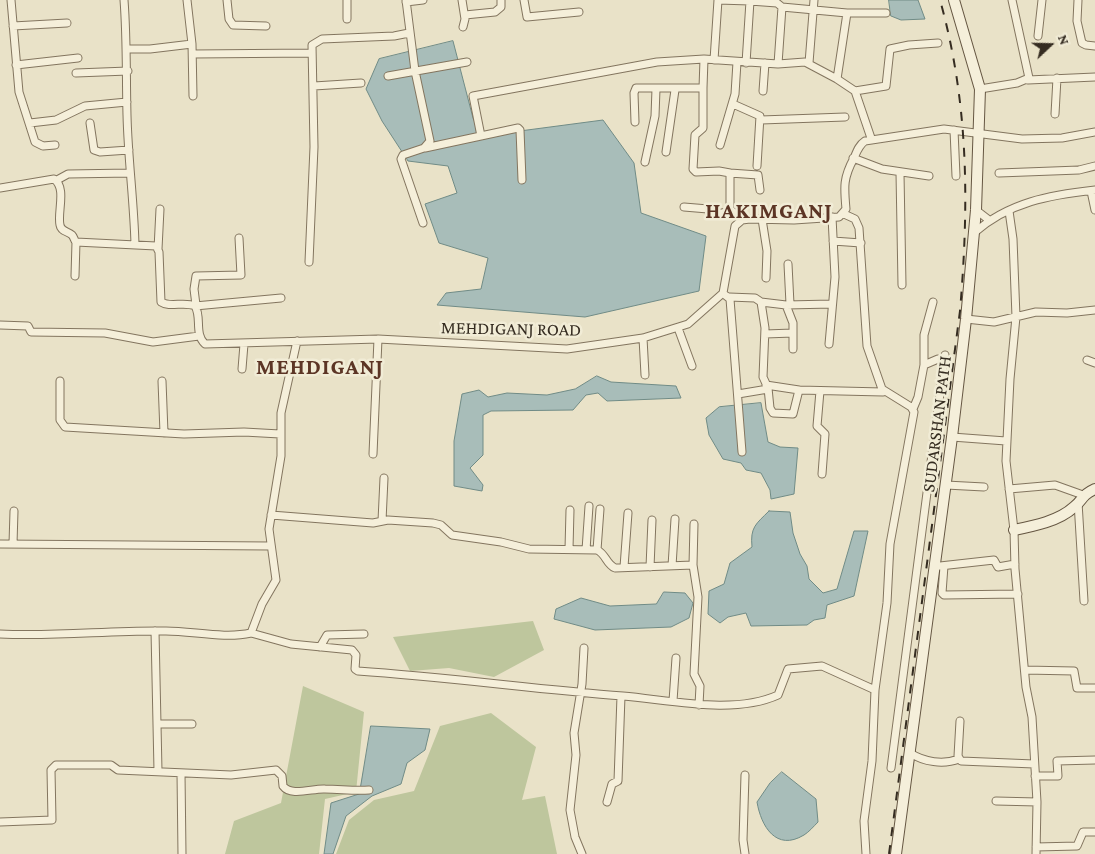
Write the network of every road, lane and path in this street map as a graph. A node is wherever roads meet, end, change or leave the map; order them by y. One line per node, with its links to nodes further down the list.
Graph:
1 (11, 0): 26 (street)
2 (124, 0): 34 (street)
3 (186, 0): 32 (street)
4 (227, 0): 27 (street)
5 (347, 0): 24 (street)
6 (423, 0): 16 (street)
7 (462, 0): 23 (street)
8 (502, 0): 23 (street)
9 (524, 0): 20 (street)
10 (747, 0): 17 (street); 39 (street); 42 (street)
11 (814, 0): 19 (street)
12 (954, 0): 59 (main road, SUDARSHAN PATH)
13 (1012, 0): 54 (street)
14 (1042, 0): 30 (street)
15 (1078, 0): 33 (street)
16 (406, 1): 29 (street)
17 (767, 1): 18 (street)
18 (782, 7): 19 (street); 45 (street)
19 (814, 9): 21 (street); 44 (street)
20 (579, 12)
21 (847, 13): 22 (street); 53 (street)
22 (886, 13)
23 (465, 15): 28 (street)
24 (347, 19)
25 (68, 22): 26 (street)
26 (13, 26): 46 (street)
27 (266, 26)
28 (463, 27)
29 (409, 33): 35 (street); 48 (street)
30 (1038, 36)
31 (938, 43): 62 (street)
32 (192, 44): 34 (street); 36 (street)
33 (1095, 46)
34 (128, 49): 47 (street)
35 (312, 53): 36 (street); 56 (street)
36 (193, 54): 63 (street)
37 (78, 58): 46 (street)
38 (704, 59): 39 (street); 57 (street); 75 (street)
39 (714, 60): 41 (street)
40 (466, 62): 48 (street)
41 (737, 62): 42 (street); 65 (street)
42 (746, 63): 43 (street)
43 (765, 63): 45 (street); 61 (street)
44 (809, 63): 45 (street); 53 (street)
45 (778, 64)
46 (16, 65): 70 (street)
47 (128, 70): 49 (street); 64 (street)
48 (415, 70): 50 (street); 79 (street)
49 (76, 73)
50 (388, 76)
51 (1095, 77): 52 (street)
52 (1057, 78): 54 (street); 66 (street)
53 (838, 79): 62 (street)
54 (1028, 80): 59 (street)
55 (361, 83): 56 (street)
56 (314, 86): 116 (street)
57 (703, 88): 60 (street); 87 (street)
58 (656, 89): 60 (street); 69 (street); 83 (street)
59 (980, 89): 74 (main road, SUDARSHAN PATH)
60 (675, 90): 81 (street)
61 (763, 91)
62 (855, 91): 76 (street)
63 (193, 96)
64 (127, 102): 70 (street); 80 (street)
65 (733, 104): 68 (street); 78 (street)
66 (1055, 114)
67 (845, 117): 68 (street)
68 (761, 120): 84 (street)
69 (634, 122)
70 (30, 123): 77 (street)
71 (90, 123): 80 (street)
72 (954, 130): 74 (street); 76 (street); 91 (street)
73 (1095, 132): 74 (street)
74 (979, 134): 99 (main road, SUDARSHAN PATH)
75 (481, 136): 79 (street); 93 (street)
76 (871, 138): 82 (street)
77 (55, 145)
78 (720, 145)
79 (424, 148): 108 (street)
80 (129, 150): 86 (street)
81 (666, 152)
82 (853, 158): 88 (street); 103 (street)
83 (645, 162)
84 (757, 166)
85 (1095, 166): 89 (street)
86 (130, 173): 92 (street); 114 (street)
87 (730, 173): 95 (street); 101 (street)
88 (900, 173): 90 (street); 120 (street)
89 (999, 173)
90 (929, 176)
91 (956, 176)
92 (57, 180): 94 (street); 112 (street)
93 (522, 180)
94 (0, 188)
95 (760, 190)
96 (1093, 191): 100 (street); 102 (street)
97 (684, 207): 101 (street)
98 (160, 209): 115 (street)
99 (976, 210): 107 (street); 109 (main road, SUDARSHAN PATH)
100 (1095, 210)
101 (731, 211): 105 (street)
102 (1009, 211): 107 (street); 129 (street)
103 (844, 214): 104 (street); 113 (street)
104 (832, 217): 106 (street); 111 (street)
105 (742, 220): 106 (street); 121 (street)
106 (762, 220): 119 (street)
107 (989, 220): 109 (street)
108 (423, 223)
109 (974, 233): 130 (main road, SUDARSHAN PATH)
110 (240, 238): 127 (street)
111 (833, 241): 113 (street); 126 (street)
112 (76, 242): 114 (street); 118 (street)
113 (861, 243): 153 (street)
114 (135, 245): 115 (street)
115 (158, 249): 127 (street)
116 (308, 262)
117 (788, 264): 125 (street)
118 (75, 276)
119 (766, 278)
120 (902, 285)
121 (726, 295): 123 (street); 132 (street, MEHDIGANJ ROAD); 154 (street)
122 (280, 298): 127 (street)
123 (761, 302): 125 (street); 134 (street)
124 (932, 302): 144 (street)
125 (788, 304): 126 (street); 133 (street)
126 (832, 304): 140 (street)
127 (195, 306): 135 (street)
128 (1095, 310): 129 (street)
129 (1016, 317): 130 (street); 159 (street)
130 (966, 319): 158 (main road, SUDARSHAN PATH)
131 (0, 325): 135 (street)
132 (678, 328): 136 (street, MEHDIGANJ ROAD); 145 (street)
133 (793, 333): 134 (street); 141 (street)
134 (764, 334): 150 (street)
135 (199, 336): 139 (street, MEHDIGANJ ROAD)
136 (643, 338): 137 (street, MEHDIGANJ ROAD); 147 (street)
137 (378, 339): 138 (street, MEHDIGANJ ROAD); 161 (street)
138 (298, 341): 139 (street, MEHDIGANJ ROAD); 157 (street)
139 (244, 344): 146 (street)
140 (829, 344)
141 (793, 349)
142 (1087, 360): 143 (street)
143 (1095, 363)
144 (924, 365): 155 (street); 216 (street)
145 (692, 366)
146 (242, 369)
147 (645, 374)
148 (60, 381): 156 (street)
149 (162, 381): 156 (street)
150 (767, 387): 151 (street); 151 (street); 154 (street)
151 (800, 390): 152 (street)
152 (820, 391): 153 (street); 162 (street)
153 (883, 392): 155 (street)
154 (738, 394): 160 (street)
155 (913, 409): 204 (street)
156 (164, 432): 157 (street)
157 (280, 434): 174 (street)
158 (952, 437): 159 (street); 164 (main road, SUDARSHAN PATH)
159 (1006, 441): 166 (street)
160 (742, 452)
161 (373, 454)
162 (822, 474)
163 (384, 478): 177 (street)
164 (946, 486): 165 (street); 189 (main road, SUDARSHAN PATH)
165 (984, 487)
166 (1009, 489): 168 (street); 179 (street)
167 (1095, 489): 168 (main road)
168 (1080, 499): 179 (main road); 194 (street)
169 (589, 506): 184 (street)
170 (600, 509): 185 (street)
171 (14, 510): 181 (street)
172 (570, 510): 183 (street)
173 (628, 513): 190 (street)
174 (271, 515): 177 (street); 182 (street)
175 (675, 519): 188 (street)
176 (652, 520): 191 (street)
177 (382, 521): 183 (street)
178 (694, 524): 187 (street)
179 (1014, 530): 186 (street)
180 (0, 544): 181 (street)
181 (13, 544): 182 (street)
182 (270, 546): 196 (street)
183 (569, 549): 184 (street)
184 (586, 550): 185 (street)
185 (597, 550): 190 (street)
186 (1015, 564): 189 (street); 193 (street)
187 (693, 565): 188 (street); 208 (street)
188 (672, 566): 191 (street)
189 (939, 566): 192 (main road, SUDARSHAN PATH)
190 (624, 567): 191 (street)
191 (650, 567)
192 (938, 582): 193 (street); 212 (main road, SUDARSHAN PATH)
193 (1018, 594): 202 (street)
194 (1084, 601)
195 (154, 631): 196 (street); 197 (street); 210 (street)
196 (250, 633): 199 (street)
197 (0, 634)
198 (364, 634): 199 (street)
199 (320, 647): 205 (street)
200 (584, 648): 205 (street)
201 (676, 658): 207 (street)
202 (1025, 670): 203 (street); 215 (street)
203 (1095, 688)
204 (875, 690): 208 (street); 231 (street)
205 (580, 694): 206 (street); 229 (street)
206 (621, 696): 207 (street); 223 (street)
207 (673, 701): 208 (street)
208 (699, 705)
209 (960, 721): 213 (street)
210 (157, 724): 211 (street); 217 (street)
211 (192, 724)
212 (910, 753): 213 (street); 232 (main road, SUDARSHAN PATH)
213 (959, 759): 215 (street)
214 (1095, 760): 220 (street)
215 (1034, 764): 220 (street)
216 (891, 768)
217 (158, 771): 218 (street); 225 (street)
218 (181, 773): 221 (street); 228 (street)
219 (745, 775): 230 (street)
220 (1035, 776): 224 (street)
221 (369, 790)
222 (996, 801): 224 (street)
223 (607, 802)
224 (1037, 802): 227 (street)
225 (0, 822)
226 (1095, 832): 227 (street)
227 (1036, 850)
228 (182, 854)
229 (582, 854)
230 (745, 854)
231 (866, 854)
232 (896, 854)

